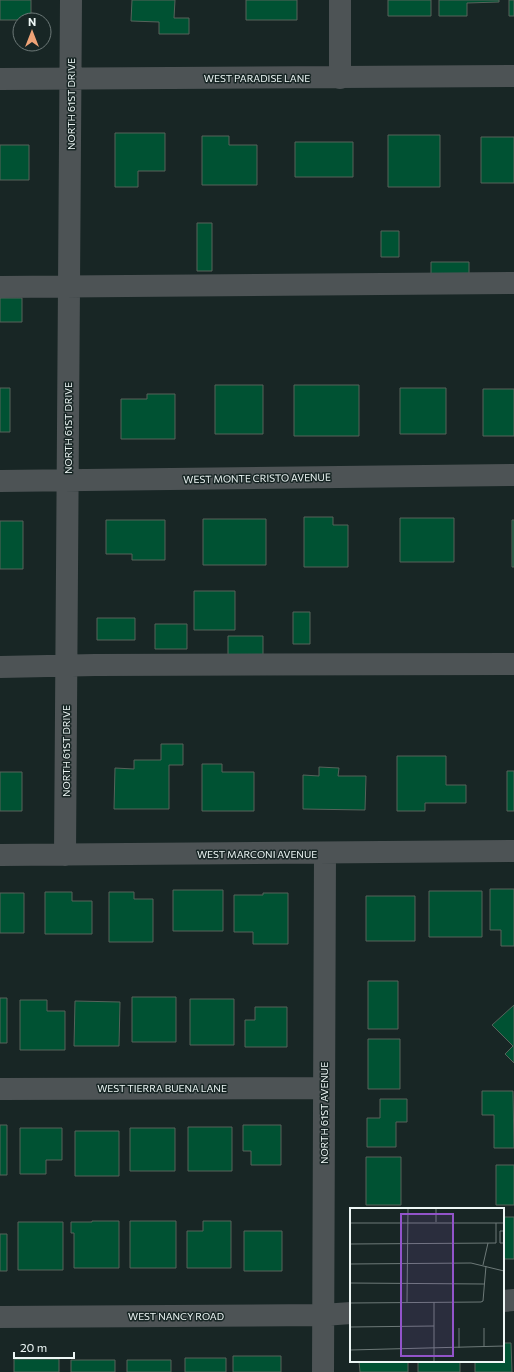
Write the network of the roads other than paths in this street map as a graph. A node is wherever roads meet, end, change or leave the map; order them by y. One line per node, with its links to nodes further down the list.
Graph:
1 (71, 0): 5 (street, NORTH 61ST DRIVE)
2 (340, 0): 4 (street)
3 (514, 76): 4 (street, WEST PARADISE LANE)
4 (340, 78): 5 (street, WEST PARADISE LANE)
5 (71, 79): 6 (street, WEST PARADISE LANE); 9 (street, NORTH 61ST DRIVE)
6 (0, 80)
7 (514, 283): 9 (street)
8 (0, 287): 9 (street)
9 (69, 287): 11 (street, NORTH 61ST DRIVE)
10 (514, 475): 11 (street, WEST MONTE CRISTO AVENUE)
11 (68, 480): 12 (street, WEST MONTE CRISTO AVENUE); 14 (street, NORTH 61ST DRIVE)
12 (0, 481)
13 (514, 664): 14 (street)
14 (67, 666): 15 (street); 19 (street, NORTH 61ST DRIVE)
15 (0, 667)
16 (514, 851): 17 (street, WEST MARCONI AVENUE)
17 (325, 853): 19 (street, WEST MARCONI AVENUE); 20 (street, NORTH 61ST AVENUE)
18 (0, 855): 19 (street, WEST MARCONI AVENUE)
19 (65, 855)
20 (324, 1088): 21 (street, WEST TIERRA BUENA LANE); 25 (street, NORTH 61ST AVENUE)
21 (0, 1089)
22 (514, 1300): 23 (street)
23 (504, 1301)
24 (350, 1313): 25 (street, WEST NANCY ROAD)
25 (323, 1315): 26 (street, WEST NANCY ROAD); 27 (street, NORTH 61ST AVENUE)
26 (0, 1317)
27 (322, 1372)

